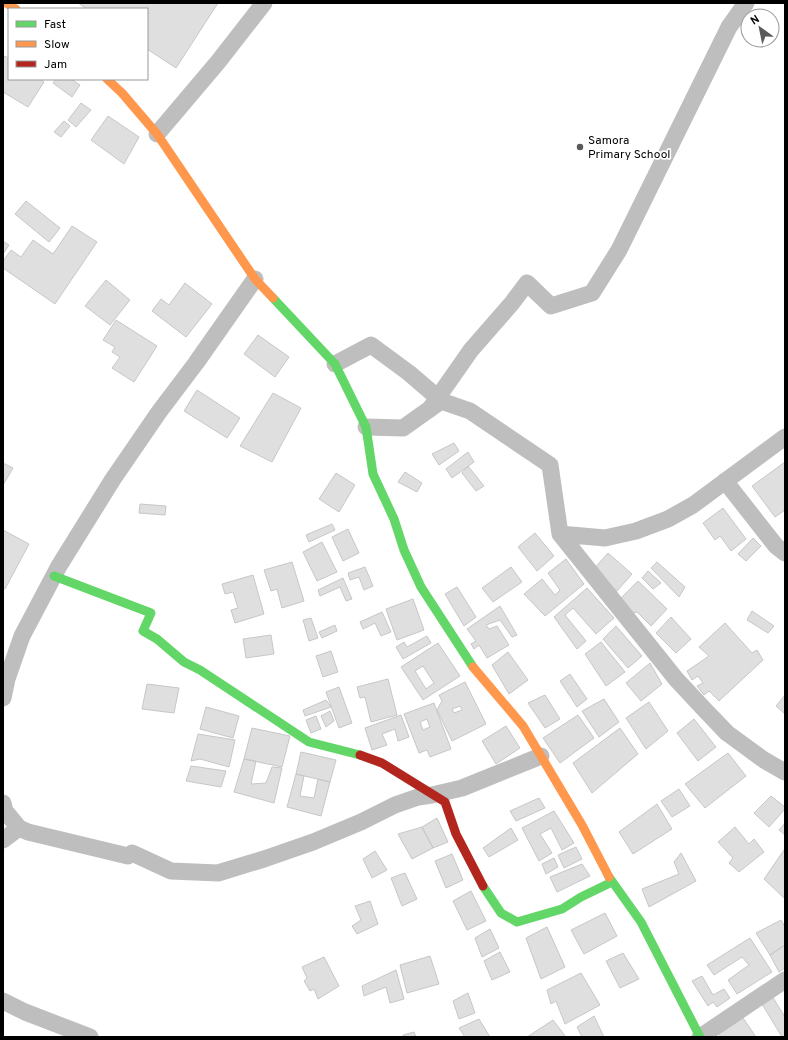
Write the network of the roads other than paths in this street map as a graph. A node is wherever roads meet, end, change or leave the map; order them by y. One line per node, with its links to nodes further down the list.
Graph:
1 (264, 3): 4 (street)
2 (746, 3): 7 (street)
3 (108, 80): 4 (street)
4 (157, 134): 5 (street)
5 (255, 279): 6 (street); 13 (street)
6 (335, 364): 7 (street); 8 (street)
7 (433, 404): 8 (street); 11 (street)
8 (366, 427): 15 (street)
9 (785, 437): 10 (street)
10 (725, 482): 11 (street); 12 (street)
11 (560, 534): 16 (street)
12 (785, 553)
13 (54, 576): 14 (street); 17 (street)
14 (3, 698)
15 (541, 756): 17 (street); 21 (street)
16 (785, 772)
17 (432, 795): 19 (street); 21 (street)
18 (3, 803): 19 (street)
19 (19, 828): 20 (street)
20 (3, 840)
21 (612, 882): 26 (street)
22 (785, 980): 26 (street)
23 (3, 1001): 24 (street)
24 (48, 1029): 25 (street)
25 (90, 1037)
26 (700, 1037)

